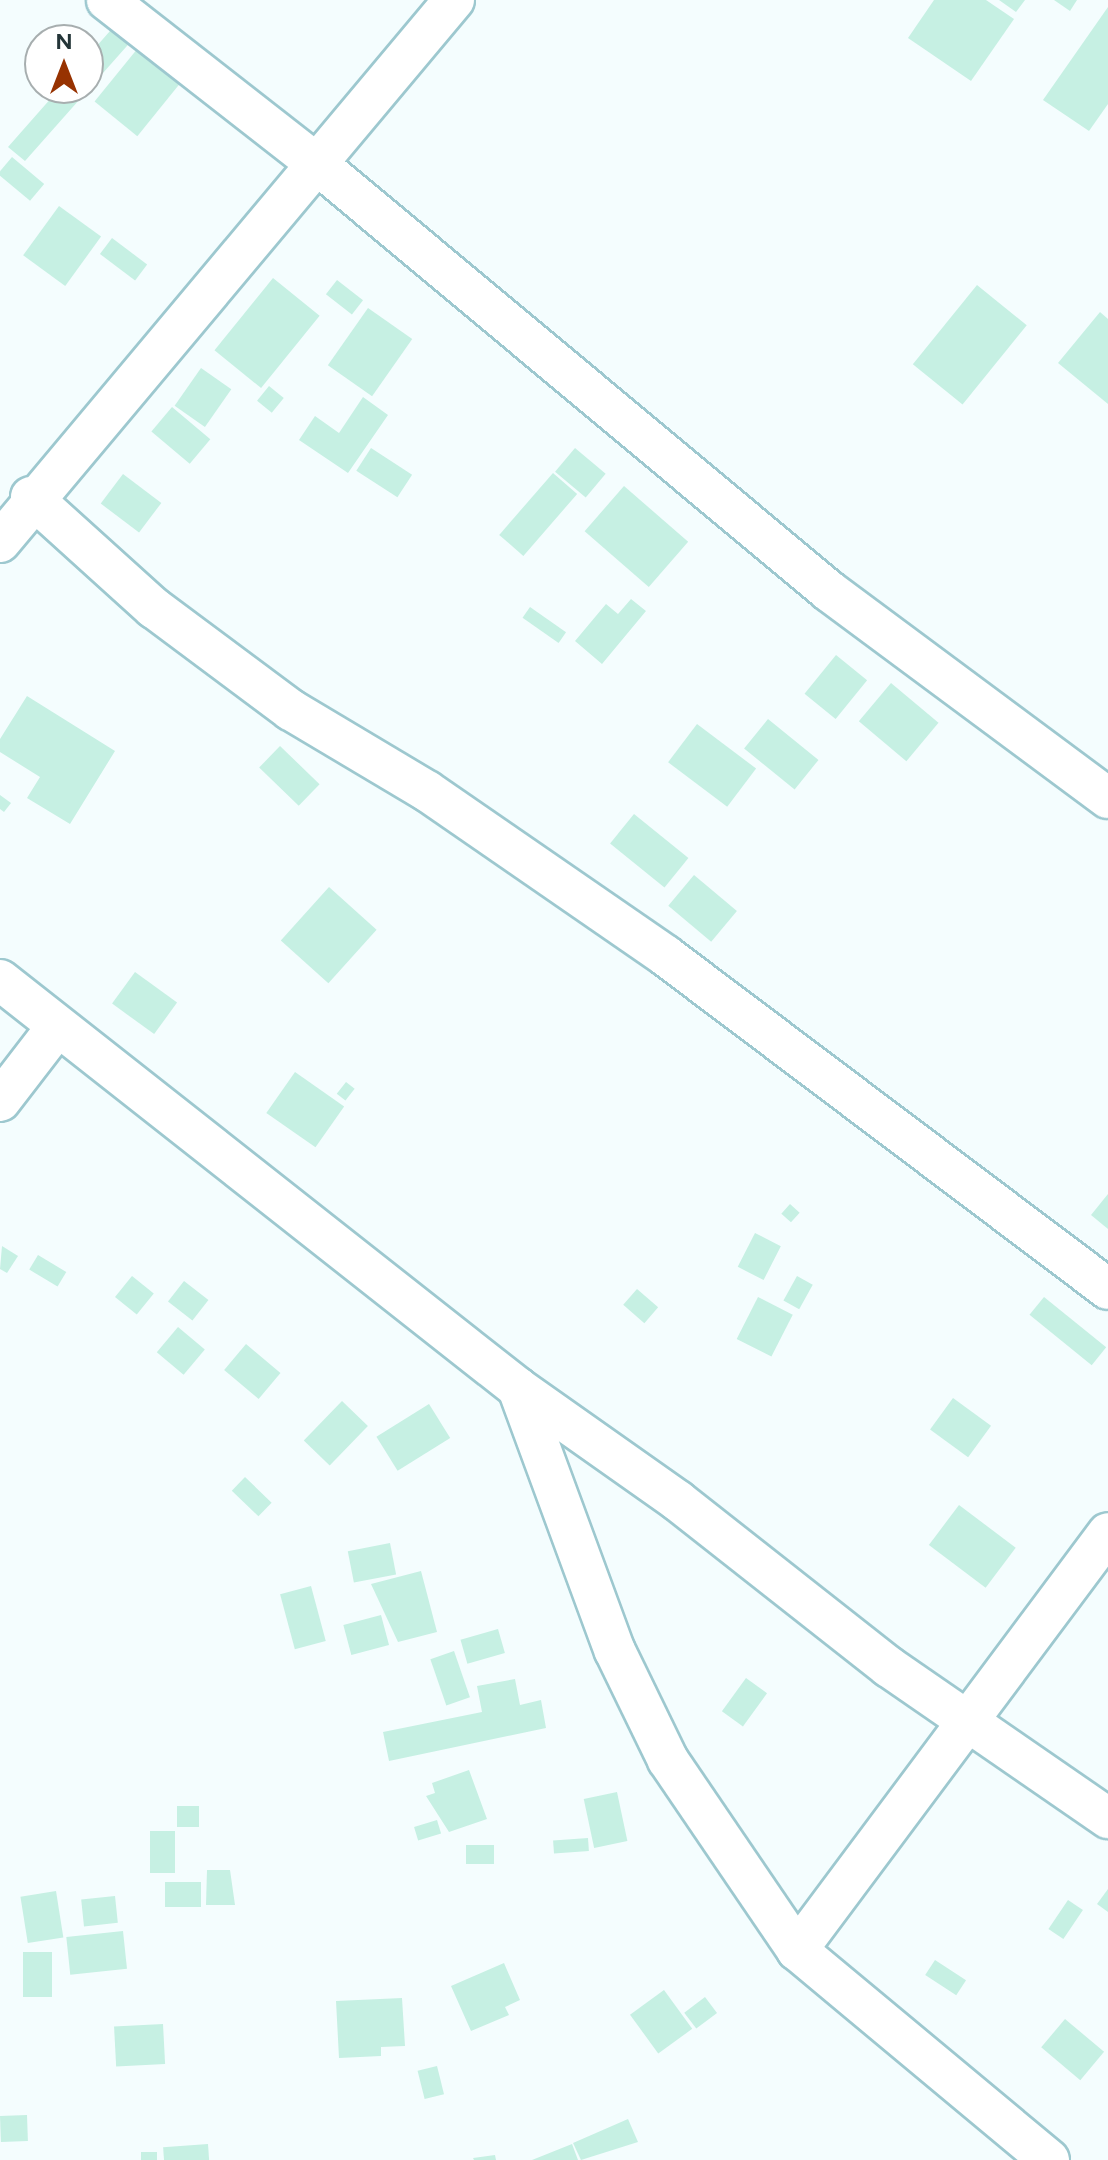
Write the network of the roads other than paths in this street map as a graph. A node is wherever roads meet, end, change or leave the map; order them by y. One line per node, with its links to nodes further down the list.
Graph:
1 (107, 0): 3 (street)
2 (454, 0): 3 (street)
3 (316, 163): 4 (street); 6 (street)
4 (31, 497): 5 (street); 10 (street)
5 (0, 542)
6 (1108, 798)
7 (0, 980): 8 (street)
8 (57, 1027): 9 (street); 11 (street)
9 (0, 1101)
10 (1108, 1289)
11 (518, 1388): 13 (street); 15 (street)
12 (1108, 1533): 13 (street)
13 (971, 1726): 14 (street); 15 (street)
14 (1108, 1818)
15 (797, 1950): 16 (street)
16 (1049, 2160)

